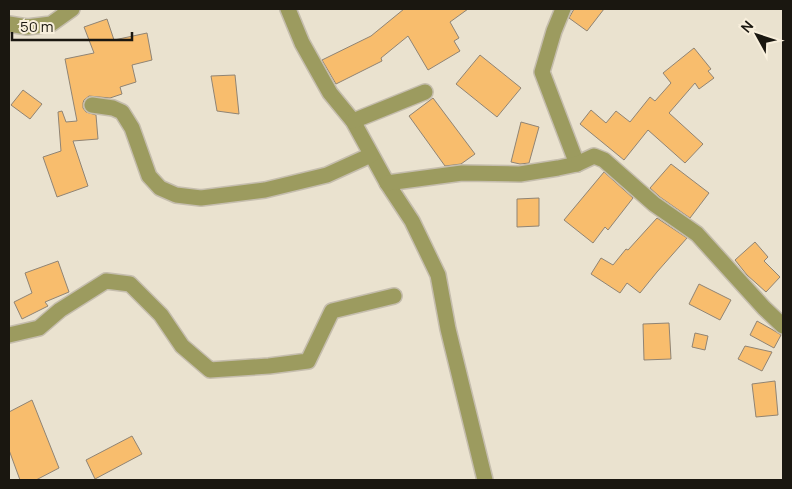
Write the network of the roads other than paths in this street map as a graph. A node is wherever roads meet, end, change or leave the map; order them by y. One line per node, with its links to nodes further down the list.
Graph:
1 (12, 9): 5 (street)
2 (72, 9): 6 (street)
3 (288, 9): 9 (street)
4 (563, 9): 11 (street)
5 (9, 16)
6 (9, 24)
7 (425, 92): 9 (street)
8 (92, 105): 10 (street)
9 (353, 121): 10 (street)
10 (371, 155): 12 (street)
11 (578, 164): 12 (street); 14 (street)
12 (387, 183): 16 (street)
13 (394, 296): 15 (street)
14 (783, 326)
15 (9, 335)
16 (485, 480)

